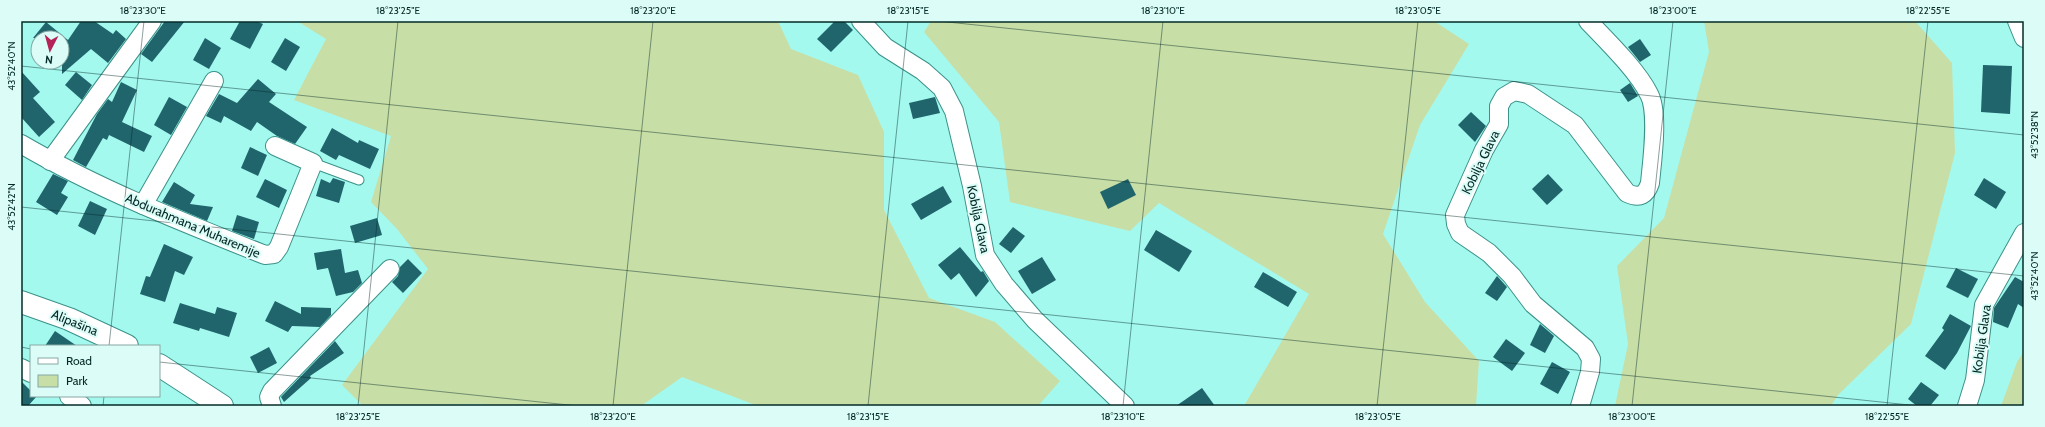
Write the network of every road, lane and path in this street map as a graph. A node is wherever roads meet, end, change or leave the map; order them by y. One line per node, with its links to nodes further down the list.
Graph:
1 (152, 21): 9 (street)
2 (861, 21): 24 (street, Kobilja Glava)
3 (1588, 21): 25 (street, Kobilja Glava)
4 (2017, 21): 5 (street)
5 (2024, 38)
6 (214, 81): 12 (street)
7 (21, 144): 9 (street, Abdurahmana Muharemije)
8 (275, 146): 10 (street)
9 (50, 161): 12 (street, Abdurahmana Muharemije)
10 (314, 163): 11 (lane); 12 (street, Abdurahmana Muharemije)
11 (359, 180)
12 (143, 205)
13 (2024, 232): 26 (street, Kobilja Glava)
14 (390, 269): 23 (street)
15 (21, 302): 16 (main road, Alipašina)
16 (125, 345)
17 (160, 366): 22 (main road)
18 (21, 368): 19 (street)
19 (30, 373)
20 (69, 397): 21 (street)
21 (82, 406)
22 (222, 406)
23 (272, 406)
24 (1125, 406)
25 (1580, 406)
26 (1967, 406)

